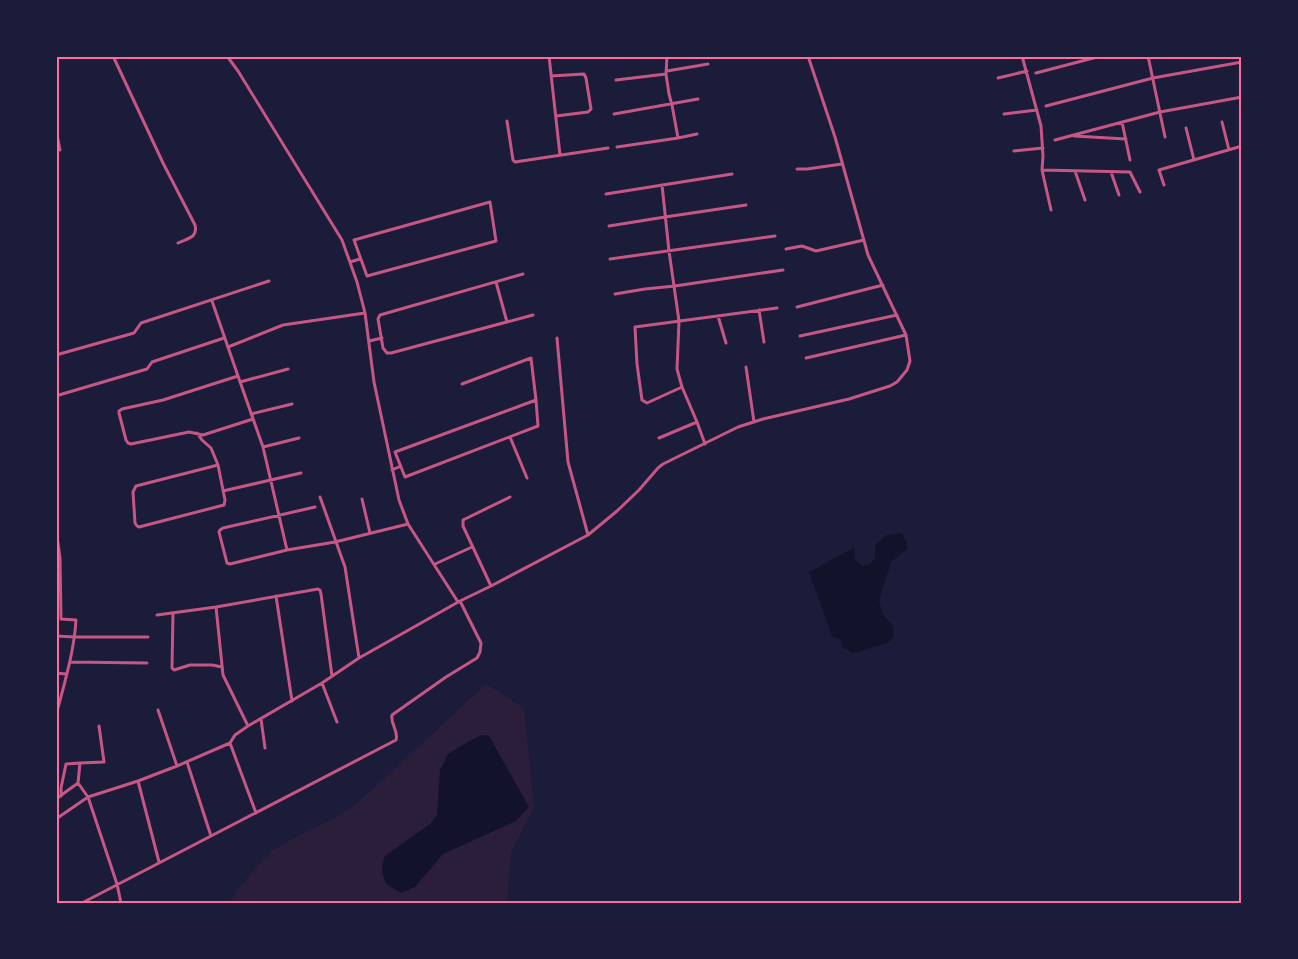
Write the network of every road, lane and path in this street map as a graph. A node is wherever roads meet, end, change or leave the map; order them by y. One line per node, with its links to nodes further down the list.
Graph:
1 (113, 56): 66 (street)
2 (227, 56): 71 (street)
3 (549, 56): 14 (street)
4 (667, 56): 11 (street)
5 (808, 56): 48 (street)
6 (1022, 56): 12 (street)
7 (1101, 56): 13 (street)
8 (1148, 56): 16 (street)
9 (1242, 62): 16 (street)
10 (708, 64): 11 (street)
11 (667, 72): 17 (street); 20 (street)
12 (1026, 72): 15 (street); 22 (street)
13 (1036, 73)
14 (551, 76): 26 (street); 26 (street)
15 (998, 78)
16 (1152, 78): 21 (street); 23 (street)
17 (616, 80)
18 (1242, 97): 23 (street)
19 (698, 99): 20 (street)
20 (672, 105): 24 (street); 35 (street)
21 (1046, 106)
22 (1037, 110): 25 (street); 41 (street)
23 (1160, 112): 28 (street); 34 (street)
24 (614, 114)
25 (1004, 114)
26 (556, 116): 45 (street)
27 (507, 121): 45 (street)
28 (1122, 122): 33 (street); 36 (street)
29 (1222, 122): 43 (street)
30 (1186, 128): 47 (street)
31 (56, 129): 42 (street)
32 (697, 134): 35 (street)
33 (1071, 136): 36 (street); 37 (street)
34 (1165, 137)
35 (678, 138): 39 (street)
36 (1126, 139): 46 (street)
37 (1055, 140)
38 (1242, 146): 43 (street)
39 (617, 147)
40 (608, 148): 45 (street)
41 (1042, 148): 44 (street); 50 (street)
42 (60, 150)
43 (1229, 150): 47 (street)
44 (1014, 151)
45 (560, 155)
46 (1130, 160)
47 (1194, 160): 55 (street)
48 (842, 164): 49 (street); 65 (street)
49 (797, 169)
50 (1042, 170): 51 (street); 61 (street)
51 (1075, 171): 52 (street); 59 (street)
52 (1111, 172): 56 (street); 58 (street)
53 (732, 174): 54 (street)
54 (662, 185): 57 (street); 62 (street)
55 (1164, 185)
56 (1140, 192)
57 (606, 194)
58 (1119, 195)
59 (1085, 200)
60 (746, 205): 62 (street)
61 (1051, 210)
62 (665, 217): 63 (street); 68 (street)
63 (609, 226)
64 (775, 236): 68 (street)
65 (864, 240): 67 (street); 76 (street)
66 (178, 243)
67 (786, 249)
68 (669, 251): 70 (street); 77 (street)
69 (360, 258): 69 (street); 71 (street)
70 (610, 258)
71 (350, 262): 83 (street)
72 (783, 270): 77 (street)
73 (523, 274): 75 (street)
74 (269, 281): 79 (street)
75 (496, 282): 88 (street); 92 (street)
76 (882, 285): 80 (street); 85 (street)
77 (675, 286): 78 (street); 87 (street)
78 (615, 294)
79 (212, 301): 91 (street); 98 (street)
80 (797, 307)
81 (777, 308): 82 (street)
82 (759, 310): 86 (street); 95 (street)
83 (365, 313): 94 (street); 97 (street)
84 (533, 315): 88 (street)
85 (897, 315): 89 (street); 90 (street)
86 (718, 316): 87 (street); 96 (street)
87 (679, 321): 105 (street); 105 (street)
88 (507, 322): 92 (street)
89 (906, 335): 99 (street); 112 (street)
90 (800, 336)
91 (224, 338): 97 (street); 106 (street)
92 (382, 338): 94 (street)
93 (557, 338): 134 (street)
94 (369, 341): 121 (street)
95 (764, 342)
96 (726, 343)
97 (228, 347): 102 (street)
98 (56, 355)
99 (806, 358)
100 (746, 367): 112 (street)
101 (288, 369): 103 (street)
102 (238, 376): 103 (street); 113 (street)
103 (240, 382): 109 (street)
104 (462, 384): 107 (street)
105 (682, 387): 111 (street)
106 (56, 392)
107 (536, 400): 114 (street); 120 (street)
108 (292, 404): 109 (street)
109 (251, 414): 110 (street)
110 (253, 419): 113 (street); 118 (street)
111 (697, 422): 116 (street); 117 (street)
112 (754, 422): 117 (street)
113 (197, 433): 119 (street)
114 (510, 437): 120 (street); 123 (street)
115 (298, 438): 118 (street)
116 (660, 438)
117 (705, 444): 134 (street)
118 (264, 447): 124 (street)
119 (218, 465): 125 (street); 125 (street)
120 (401, 466): 121 (street)
121 (392, 470): 131 (street)
122 (301, 473): 124 (street)
123 (527, 478)
124 (272, 480): 125 (street); 130 (street)
125 (223, 492)
126 (320, 497): 135 (street)
127 (510, 497): 136 (street)
128 (362, 499): 133 (street)
129 (315, 507): 130 (street)
130 (279, 515): 137 (street); 137 (street)
131 (408, 524): 133 (street); 138 (street)
132 (56, 529): 143 (street)
133 (370, 533): 135 (street)
134 (588, 535): 139 (street)
135 (335, 542): 137 (street); 149 (street)
136 (472, 547): 138 (street); 139 (street)
137 (287, 550)
138 (435, 564): 141 (street)
139 (491, 586): 141 (street)
140 (276, 596): 142 (street); 155 (street); 157 (street)
141 (459, 601): 149 (street); 174 (street)
142 (216, 607): 144 (street); 152 (street)
143 (58, 613): 147 (street)
144 (173, 613): 145 (street); 152 (street)
145 (157, 615)
146 (56, 636): 147 (street)
147 (75, 637): 148 (street); 150 (street)
148 (148, 637)
149 (359, 658): 155 (street)
150 (70, 662): 151 (street); 154 (street)
151 (147, 663)
152 (222, 667): 163 (street)
153 (56, 673): 154 (street)
154 (66, 674): 159 (street)
155 (332, 676): 156 (street)
156 (322, 683): 157 (street); 161 (street)
157 (292, 701): 160 (street)
158 (158, 710): 168 (street)
159 (56, 716)
160 (261, 719): 163 (street); 165 (street)
161 (337, 722)
162 (99, 726): 167 (street)
163 (248, 726): 164 (street)
164 (230, 743): 166 (street); 174 (street)
165 (265, 748)
166 (187, 762): 168 (street); 176 (street)
167 (80, 763): 170 (street); 171 (street)
168 (177, 766): 169 (street)
169 (138, 781): 172 (street); 177 (street)
170 (78, 783): 171 (street); 172 (street)
171 (61, 796): 173 (street)
172 (88, 797): 175 (street); 178 (street)
173 (56, 800)
174 (256, 813): 176 (street)
175 (56, 819)
176 (211, 836): 177 (street)
177 (159, 862): 178 (street)
178 (117, 884): 179 (street); 180 (street)
179 (82, 903)
180 (121, 903)

